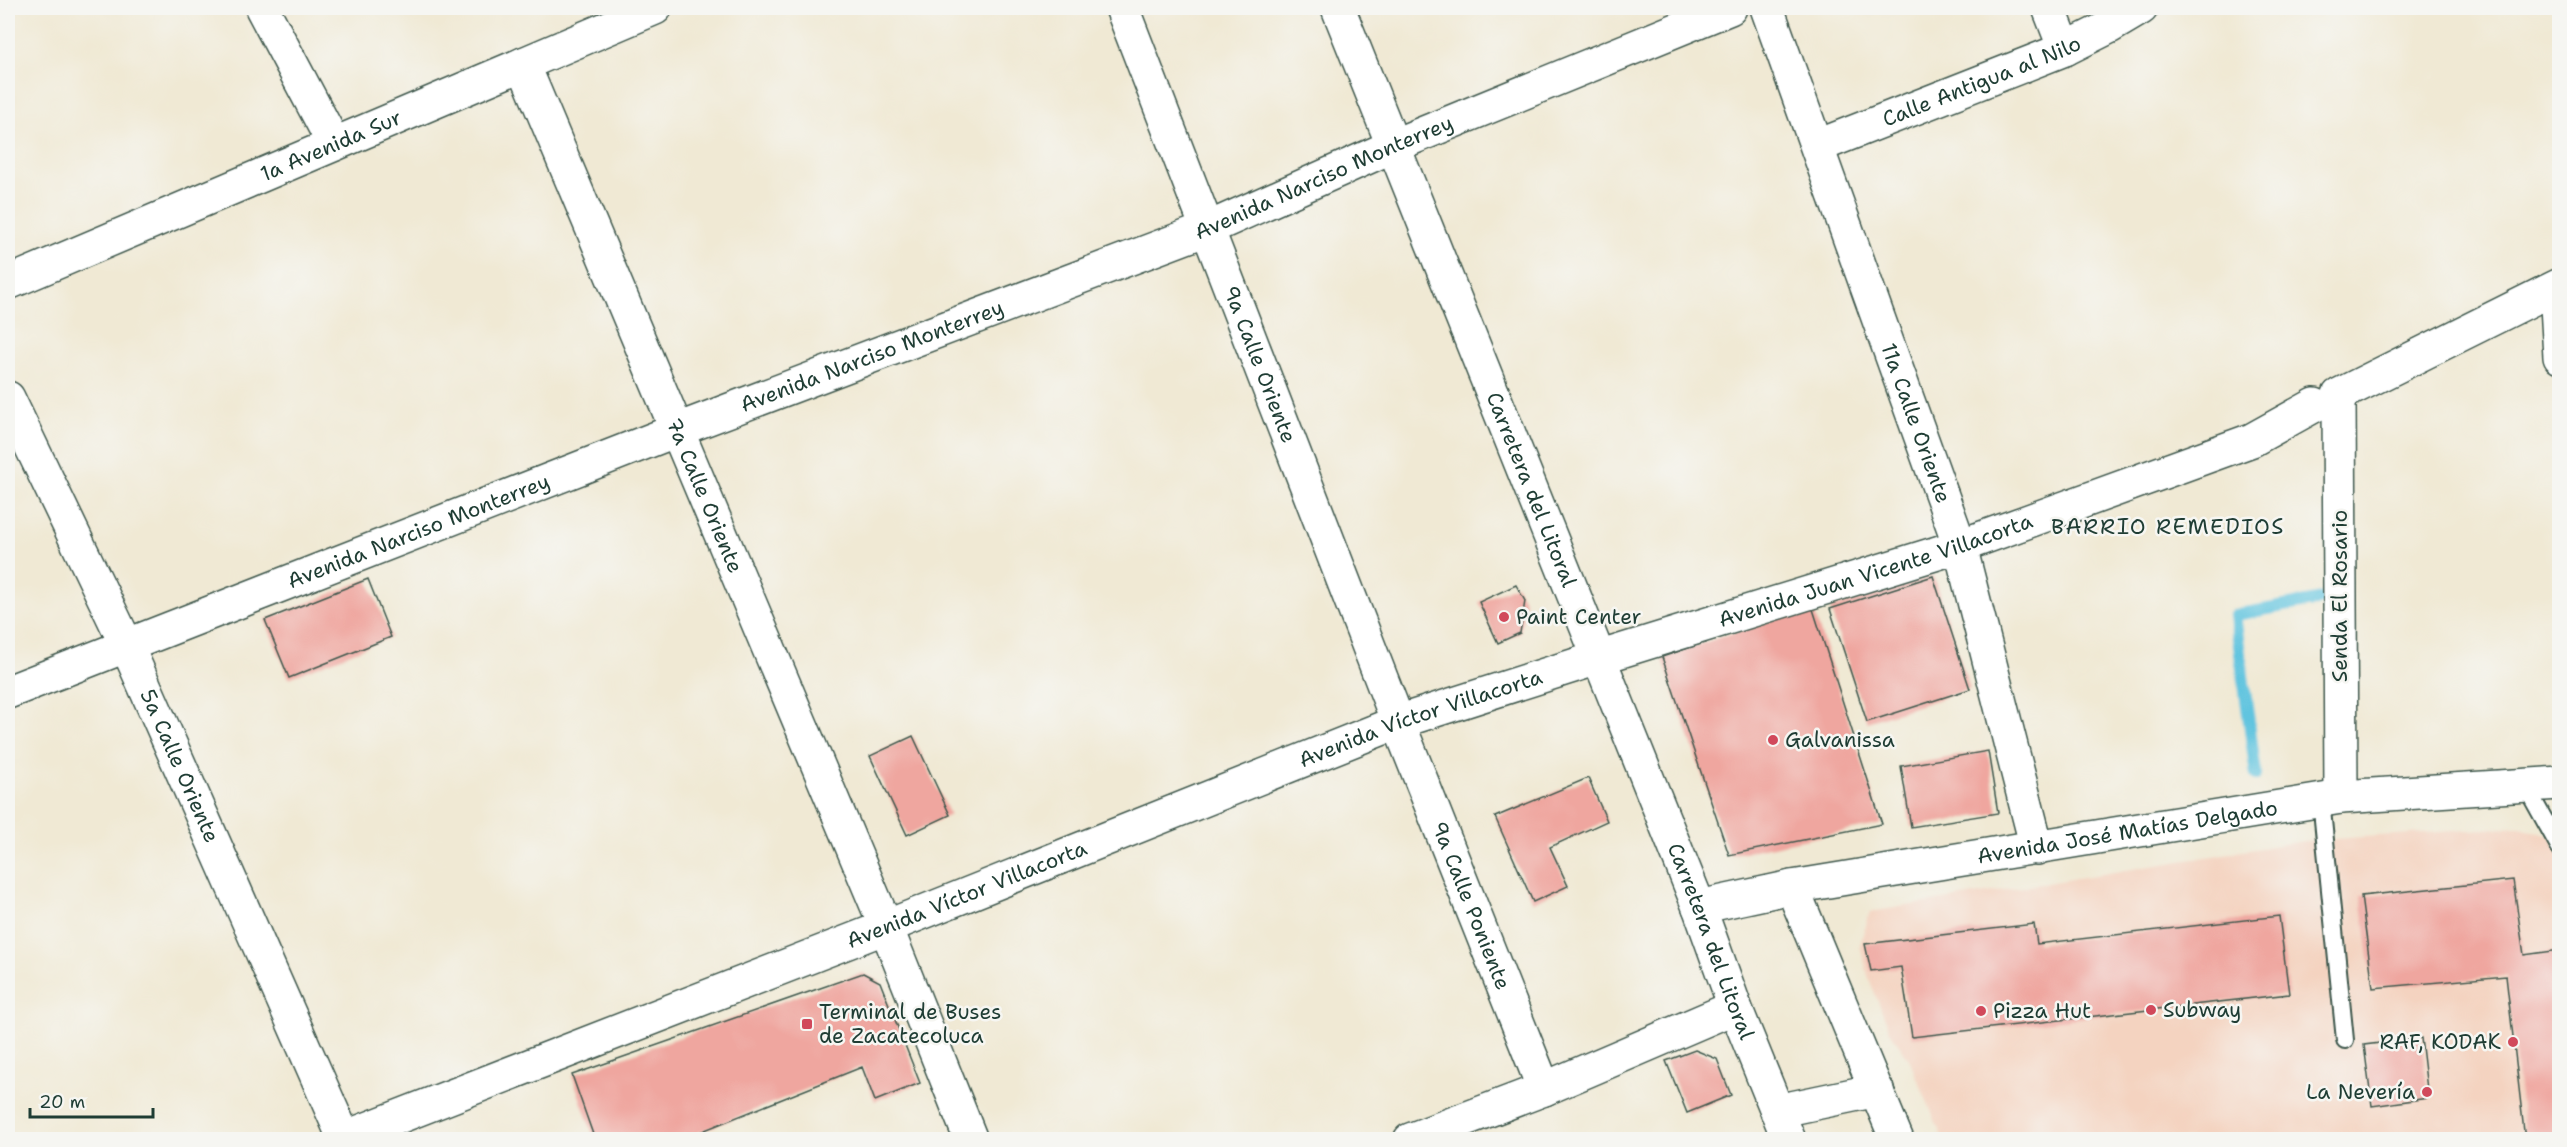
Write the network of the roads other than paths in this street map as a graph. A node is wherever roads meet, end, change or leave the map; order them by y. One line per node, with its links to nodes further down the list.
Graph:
1 (262, 8): 11 (street)
2 (655, 8): 10 (street, 1a Avenida Sur)
3 (1122, 8): 14 (street, 9a Calle Oriente)
4 (1338, 8): 12 (street, Carretera del Litoral)
5 (1730, 8): 12 (street, Avenida Narciso Monterrey)
6 (1767, 8): 13 (street, 11a Calle Oriente)
7 (2049, 8): 9 (street)
8 (2141, 8): 9 (street, Calle Antigua al Nilo)
9 (2065, 49): 13 (street, Calle Antigua al Nilo)
10 (523, 64): 11 (street, 1a Avenida Sur); 20 (street, 7a Calle Oriente)
11 (334, 144): 15 (street, 1a Avenida Sur)
12 (1395, 145): 14 (street, Avenida Narciso Monterrey); 23 (street, Carretera del Litoral)
13 (1818, 146): 21 (street, 11a Calle Oriente)
14 (1207, 229): 20 (street, Avenida Narciso Monterrey); 25 (street, 9a Calle Oriente)
15 (8, 283)
16 (2558, 287): 17 (street); 19 (street, Avenida Juan Vicente Villacorta)
17 (2559, 357)
18 (8, 398): 22 (street, 5a Calle Oriente)
19 (2327, 400): 21 (street, Avenida Juan Vicente Villacorta); 28 (street, Senda El Rosario)
20 (677, 430): 22 (street, Avenida Narciso Monterrey); 33 (street, 7a Calle Oriente)
21 (1960, 546): 23 (street, Avenida Juan Vicente Villacorta); 29 (street, 11a Calle Oriente)
22 (126, 644): 24 (street, Avenida Narciso Monterrey); 39 (street, 5a Calle Oriente)
23 (1598, 658): 25 (street, Avenida Víctor Villacorta); 32 (street, Carretera del Litoral)
24 (8, 692)
25 (1398, 722): 33 (street, Avenida Víctor Villacorta); 36 (street, 9a Calle Poniente)
26 (2559, 783): 27 (street, Avenida José Matías Delgado)
27 (2525, 785): 28 (street, Avenida José Matías Delgado); 30 (lane)
28 (2331, 799): 29 (street, Avenida José Matías Delgado); 35 (lane)
29 (2037, 848): 31 (street, Avenida José Matías Delgado)
30 (2559, 848)
31 (1791, 887): 32 (street, Avenida José Matías Delgado); 37 (street)
32 (1700, 907): 34 (street, Carretera del Litoral)
33 (886, 927): 39 (street, Avenida Víctor Villacorta); 40 (street, 7a Calle Oriente)
34 (1735, 1007): 36 (street); 38 (street, Carretera del Litoral)
35 (2345, 1040)
36 (1544, 1089): 41 (street)
37 (1877, 1089): 38 (street); 42 (street)
38 (1783, 1126)
39 (343, 1139)
40 (971, 1140)
41 (1410, 1140)
42 (1897, 1140)

